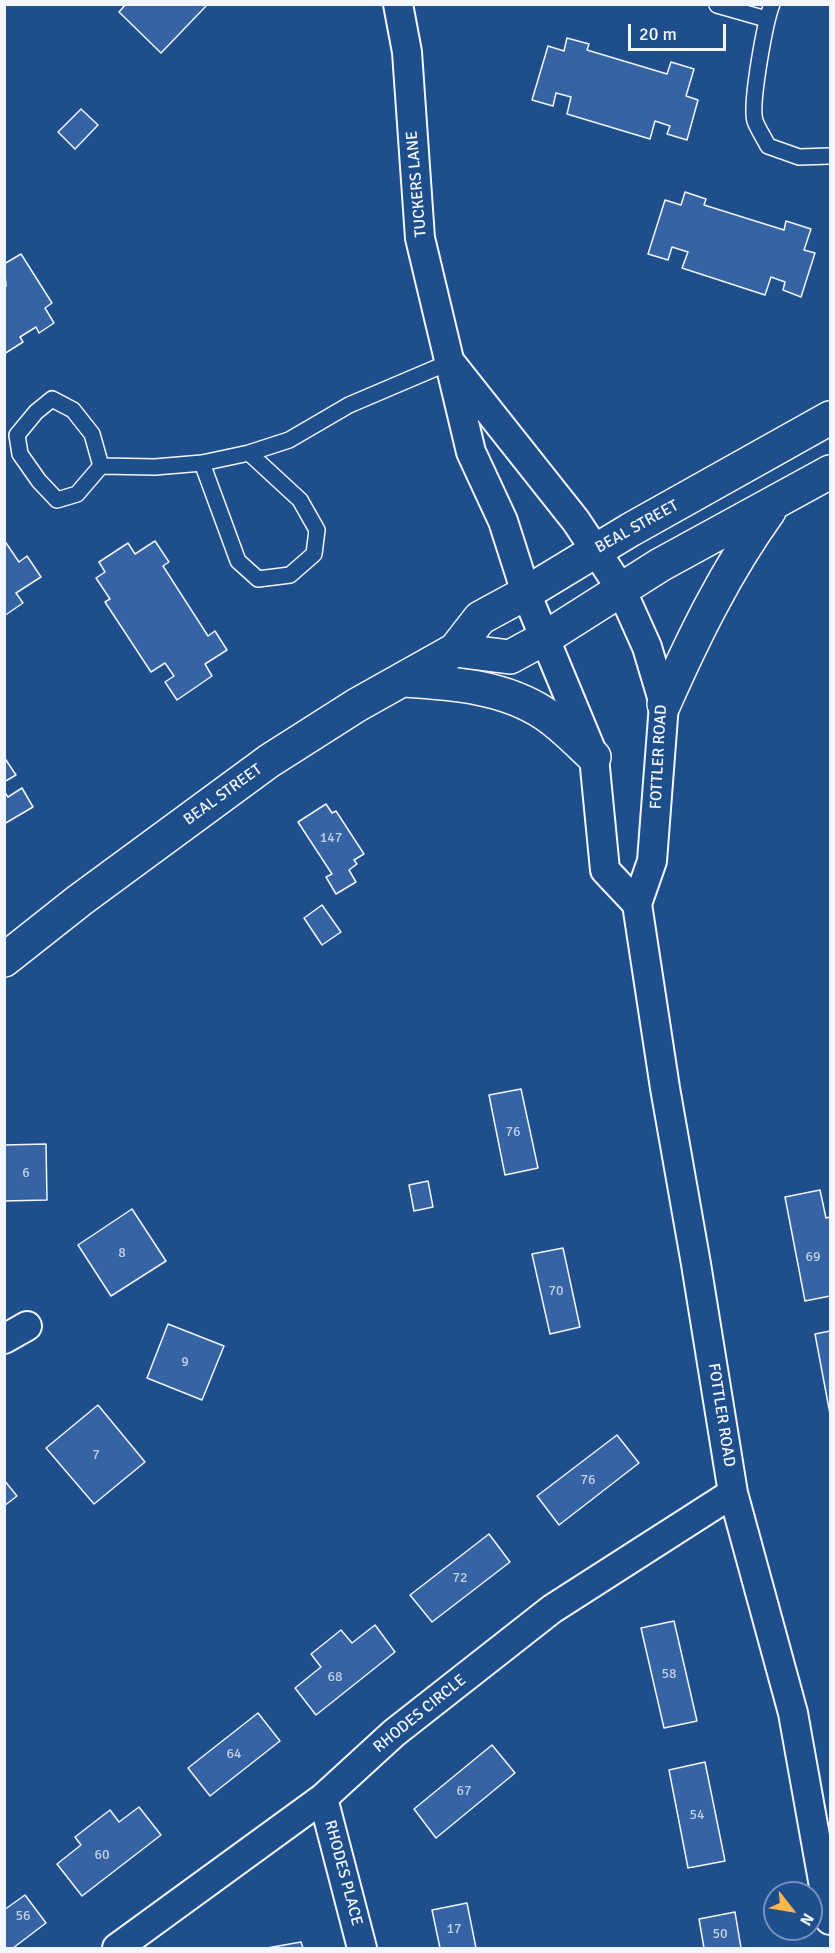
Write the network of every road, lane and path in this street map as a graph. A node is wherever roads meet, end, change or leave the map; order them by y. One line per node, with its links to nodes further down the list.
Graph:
1 (772, 4): 4 (lane)
2 (399, 5): 6 (street, TUCKERS LANE)
3 (716, 5): 4 (lane)
4 (766, 19): 5 (lane)
5 (831, 156)
6 (450, 362): 8 (lane); 13 (street, TUCKERS LANE); 15 (street, TUCKERS LANE)
7 (831, 418): 13 (street, BEAL STREET)
8 (249, 453): 9 (lane); 9 (lane)
9 (201, 463): 10 (lane)
10 (101, 466): 10 (lane)
11 (831, 472): 12 (street)
12 (774, 504): 14 (street); 19 (street)
13 (595, 550): 14 (street, FOTTLER ROAD); 15 (street, BEAL STREET)
14 (621, 590): 16 (street); 19 (street, FOTTLER ROAD)
15 (526, 593): 16 (street); 17 (street, BEAL STREET)
16 (545, 638): 17 (street); 20 (street)
17 (455, 650): 18 (street, BEAL STREET)
18 (402, 680): 20 (street); 22 (street, BEAL STREET)
19 (664, 704): 21 (street, FOTTLER ROAD)
20 (594, 757): 21 (street)
21 (637, 904): 23 (street, FOTTLER ROAD)
22 (4, 960)
23 (733, 1493): 24 (street, RHODES CIRCLE); 25 (street, FOTTLER ROAD)
24 (323, 1798): 26 (street, RHODES CIRCLE); 27 (street, RHODES PLACE)
25 (831, 1920)
26 (117, 1948)
27 (362, 1948)

